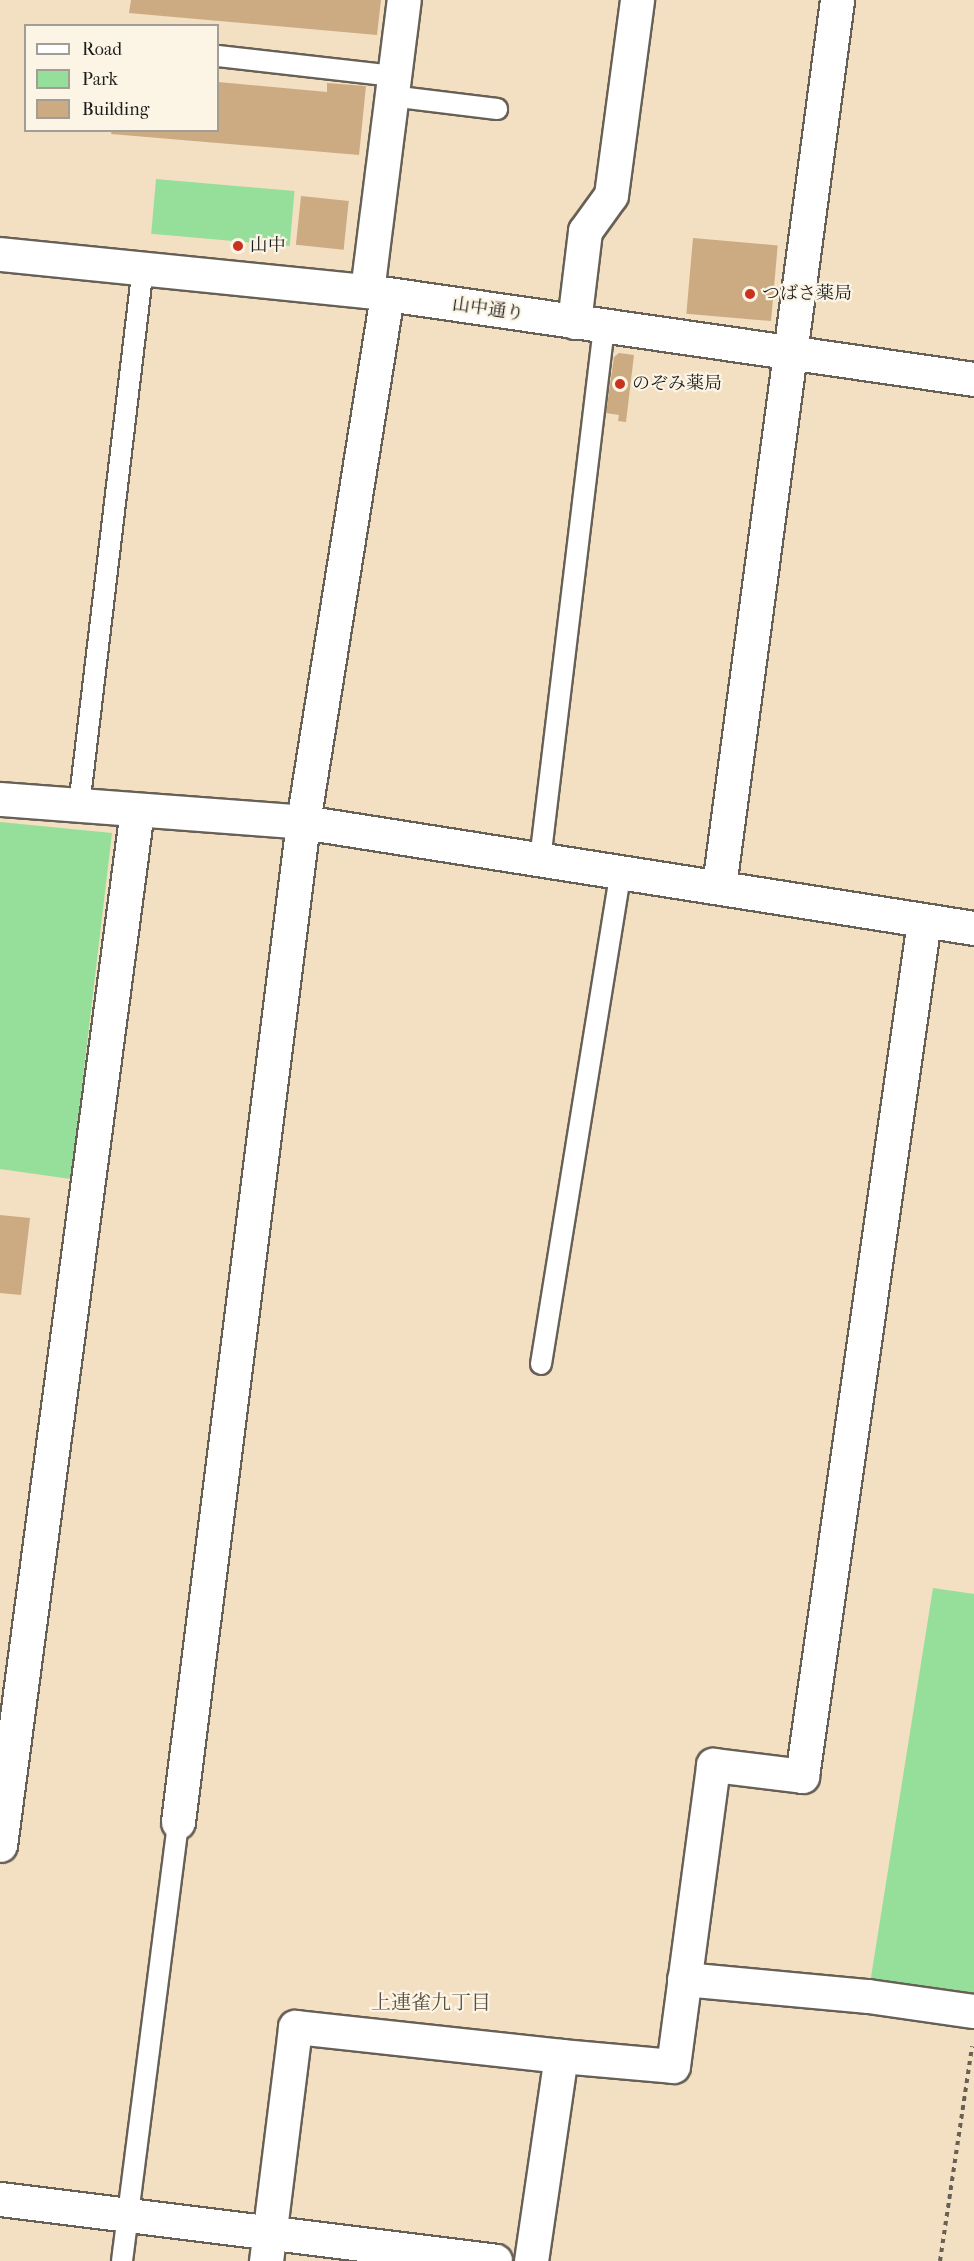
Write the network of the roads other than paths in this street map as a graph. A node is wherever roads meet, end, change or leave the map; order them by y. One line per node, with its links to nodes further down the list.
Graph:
1 (404, 0): 5 (street)
2 (637, 0): 10 (street)
3 (837, 0): 11 (street)
4 (219, 56): 5 (lane)
5 (393, 86): 6 (lane); 9 (street)
6 (497, 109)
7 (0, 254): 8 (street, 山中通り)
8 (143, 267): 9 (street, 山中通り); 14 (lane)
9 (377, 293): 10 (street, 山中通り); 16 (street)
10 (589, 325): 11 (street, 山中通り); 17 (lane)
11 (789, 351): 12 (street, 山中通り); 19 (street)
12 (974, 379)
13 (0, 799): 14 (street)
14 (79, 806): 15 (street)
15 (137, 810): 16 (street); 23 (street)
16 (303, 822): 17 (street); 24 (street)
17 (540, 860): 18 (street)
18 (620, 874): 19 (street); 22 (lane)
19 (719, 886): 20 (street)
20 (924, 921): 21 (street); 26 (street)
21 (974, 928)
22 (541, 1364)
23 (9, 1724): 25 (street)
24 (178, 1822): 30 (lane)
25 (0, 1845)
26 (684, 1979): 27 (street); 28 (street)
27 (973, 2026)
28 (561, 2056): 31 (street); 35 (street)
29 (0, 2199): 30 (street)
30 (129, 2216): 31 (street); 33 (lane)
31 (268, 2247): 32 (street)
32 (434, 2258): 34 (street)
33 (122, 2261)
34 (495, 2261)
35 (531, 2261)

